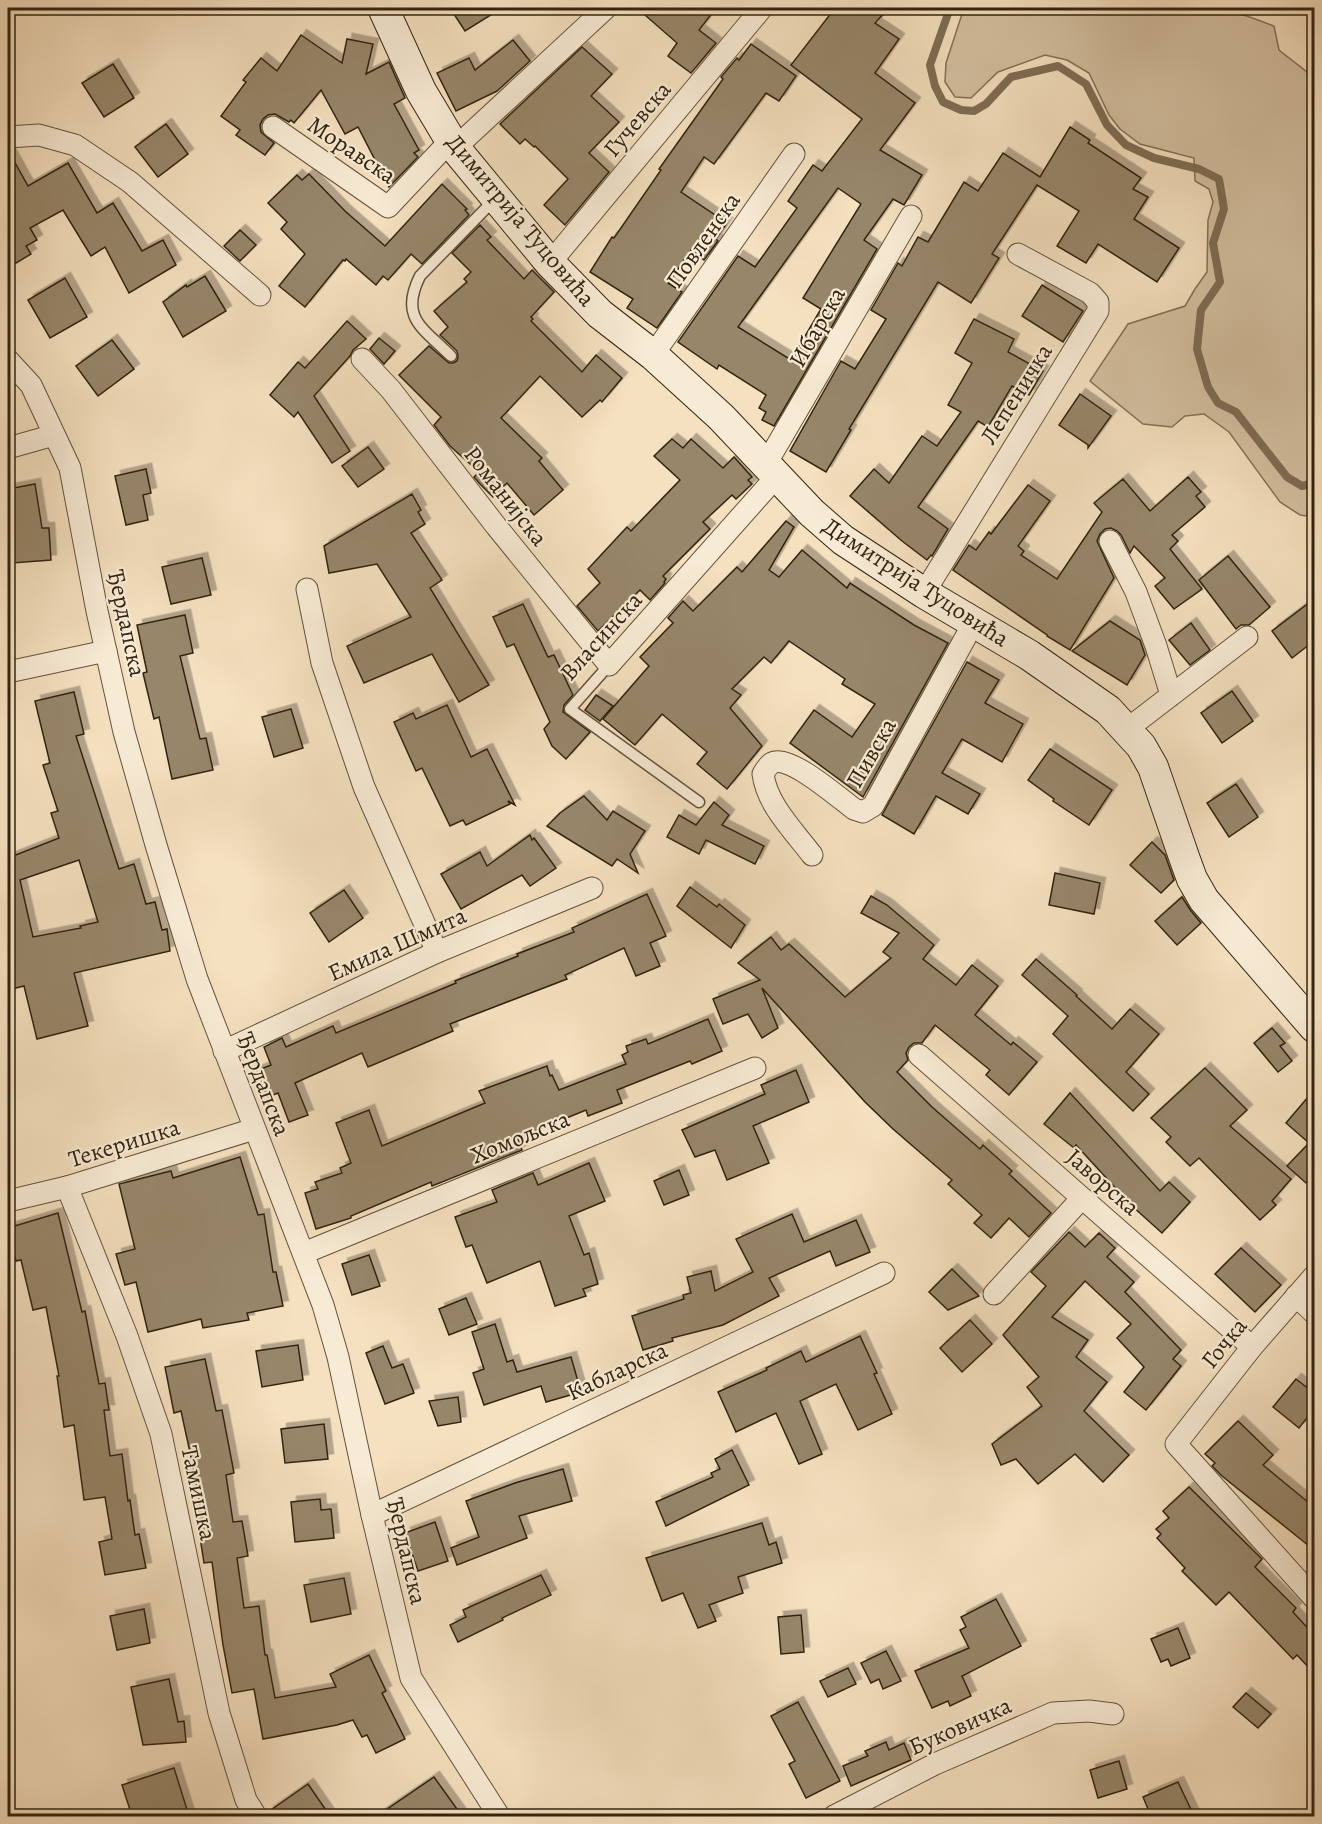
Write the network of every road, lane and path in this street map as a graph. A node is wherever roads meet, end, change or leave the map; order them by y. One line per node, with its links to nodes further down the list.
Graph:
1 (383, 8): 6 (street, Димитрија Туцовића)
2 (606, 8): 6 (street)
3 (762, 8): 11 (street, Гучевска)
4 (273, 127): 6 (street, Моравска)
5 (8, 136): 12 (street)
6 (453, 144): 8 (street, Димитрија Туцовића)
7 (794, 154): 13 (street, Повленска)
8 (496, 197): 11 (street, Димитрија Туцовића); 14 (lane)
9 (912, 216): 19 (street, Ибарска)
10 (1018, 254): 22 (street, Лепеничка)
11 (550, 263): 13 (street, Димитрија Туцовића)
12 (260, 295)
13 (653, 355): 19 (street, Димитрија Туцовића)
14 (452, 356)
15 (362, 359): 26 (street, Романијска)
16 (8, 360): 17 (street, Ђердапска)
17 (54, 435): 18 (street); 25 (street, Ђердапска)
18 (8, 448)
19 (771, 471): 22 (street, Димитрија Туцовића); 26 (street, Власинска)
20 (1110, 541): 28 (street)
21 (306, 589): 33 (street)
22 (924, 592): 23 (street, Димитрија Туцовића)
23 (974, 622): 29 (street, Димитрија Туцовића); 31 (street, Пивска)
24 (1247, 637): 28 (street)
25 (106, 651): 27 (street); 35 (street, Ђердапска)
26 (609, 665): 30 (lane, Власинска)
27 (8, 672)
28 (1171, 695): 29 (street)
29 (1126, 730): 34 (street, Димитрија Туцовића)
30 (699, 802)
31 (812, 855)
32 (592, 888): 33 (street, Емила Шмита)
33 (437, 952): 35 (street, Емила Шмита)
34 (1312, 1019)
35 (224, 1051): 38 (street, Ђердапска)
36 (919, 1056): 40 (street, Јаворска)
37 (755, 1068): 42 (street, Хомољска)
38 (254, 1129): 39 (street, Текеришка); 42 (street, Ђердапска)
39 (67, 1187): 41 (street, Текеришка); 52 (street, Тамишка)
40 (1082, 1198): 45 (street); 48 (street, Јаворска)
41 (8, 1201)
42 (304, 1253): 49 (street, Ђердапска)
43 (884, 1273): 49 (street, Кабларска)
44 (1314, 1276): 46 (street, Гочка)
45 (994, 1294)
46 (1296, 1296): 47 (street); 48 (street, Гочка)
47 (1314, 1313)
48 (1252, 1347): 50 (street, Гочка)
49 (372, 1515): 53 (street, Ђердапска)
50 (1314, 1598)
51 (1113, 1714): 54 (street, Буковичка)
52 (256, 1816)
53 (498, 1816)
54 (834, 1816)

